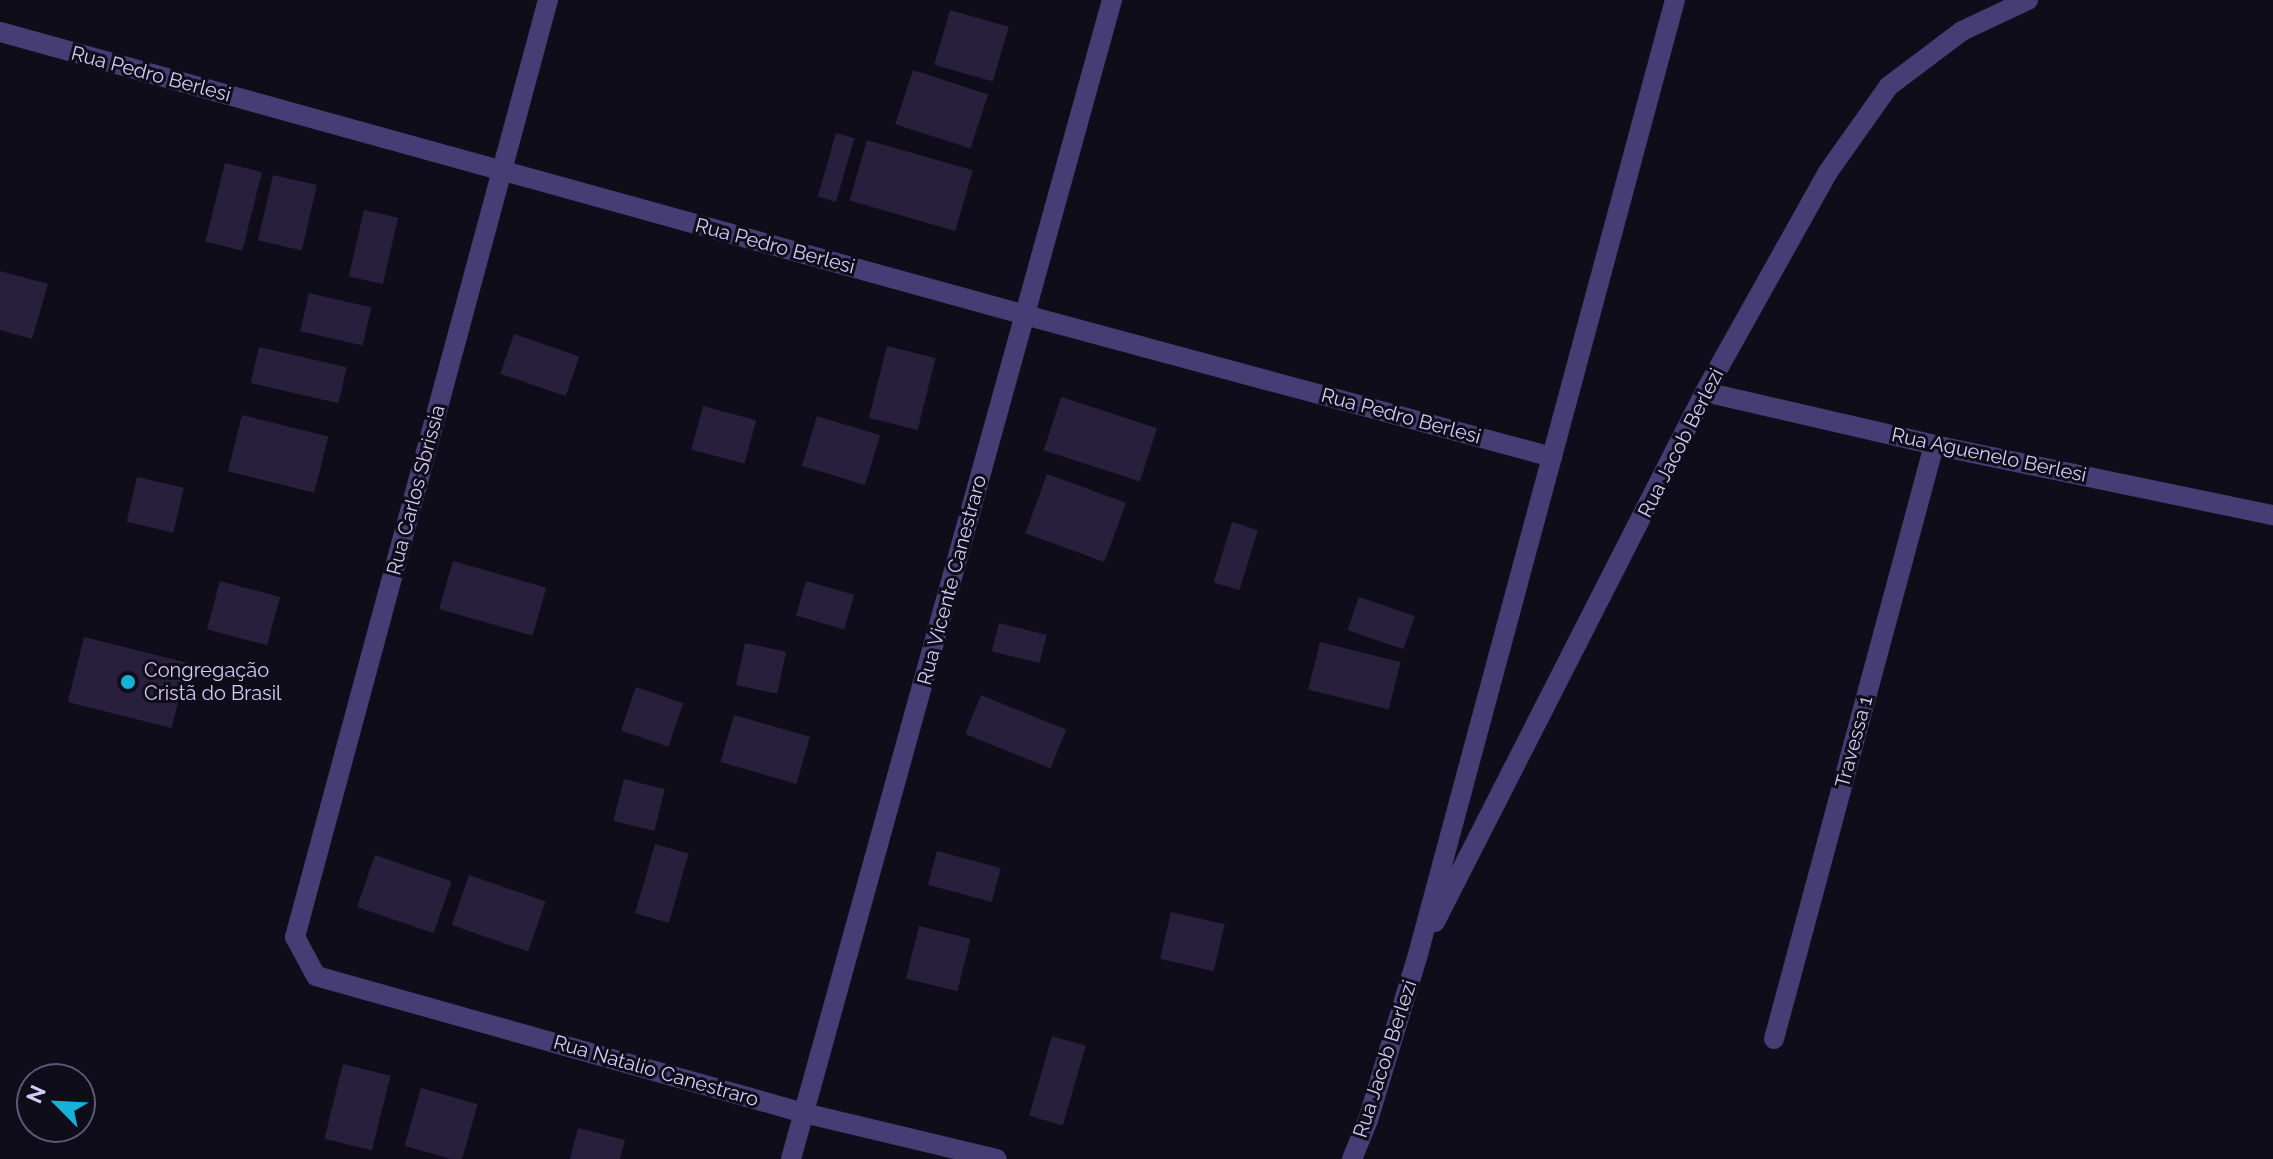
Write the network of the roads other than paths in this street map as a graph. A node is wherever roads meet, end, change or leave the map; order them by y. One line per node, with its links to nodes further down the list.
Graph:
1 (548, 0): 6 (street, Rua Carlos Sbrissia)
2 (1112, 0): 7 (street, Rua Vicente Canestraro)
3 (1675, 0): 10 (street, Rua Jacob Berlezi)
4 (2028, 0): 8 (street, Rua Jacob Berlezi)
5 (0, 32): 6 (street, Rua Pedro Berlesi)
6 (503, 171): 7 (street, Rua Pedro Berlesi); 13 (street, Rua Carlos Sbrissia)
7 (1025, 315): 10 (street, Rua Pedro Berlesi); 15 (street, Rua Vicente Canestraro)
8 (1705, 392): 9 (street, Rua Aguenelo Berlesi); 12 (street, Rua Jacob Berlezi)
9 (1934, 445): 11 (street, Rua Aguenelo Berlesi); 14 (street, Travessa 1)
10 (1552, 457): 12 (street, Rua Jacob Berlezi)
11 (2273, 515)
12 (1417, 958): 18 (street, Rua Jacob Berlezi)
13 (316, 976): 15 (street, Rua Natalio Canestraro)
14 (1774, 1039)
15 (804, 1113): 16 (street, Rua Vicente Canestraro); 17 (street, Rua Natalio Canestraro)
16 (791, 1159)
17 (997, 1159)
18 (1352, 1159)

